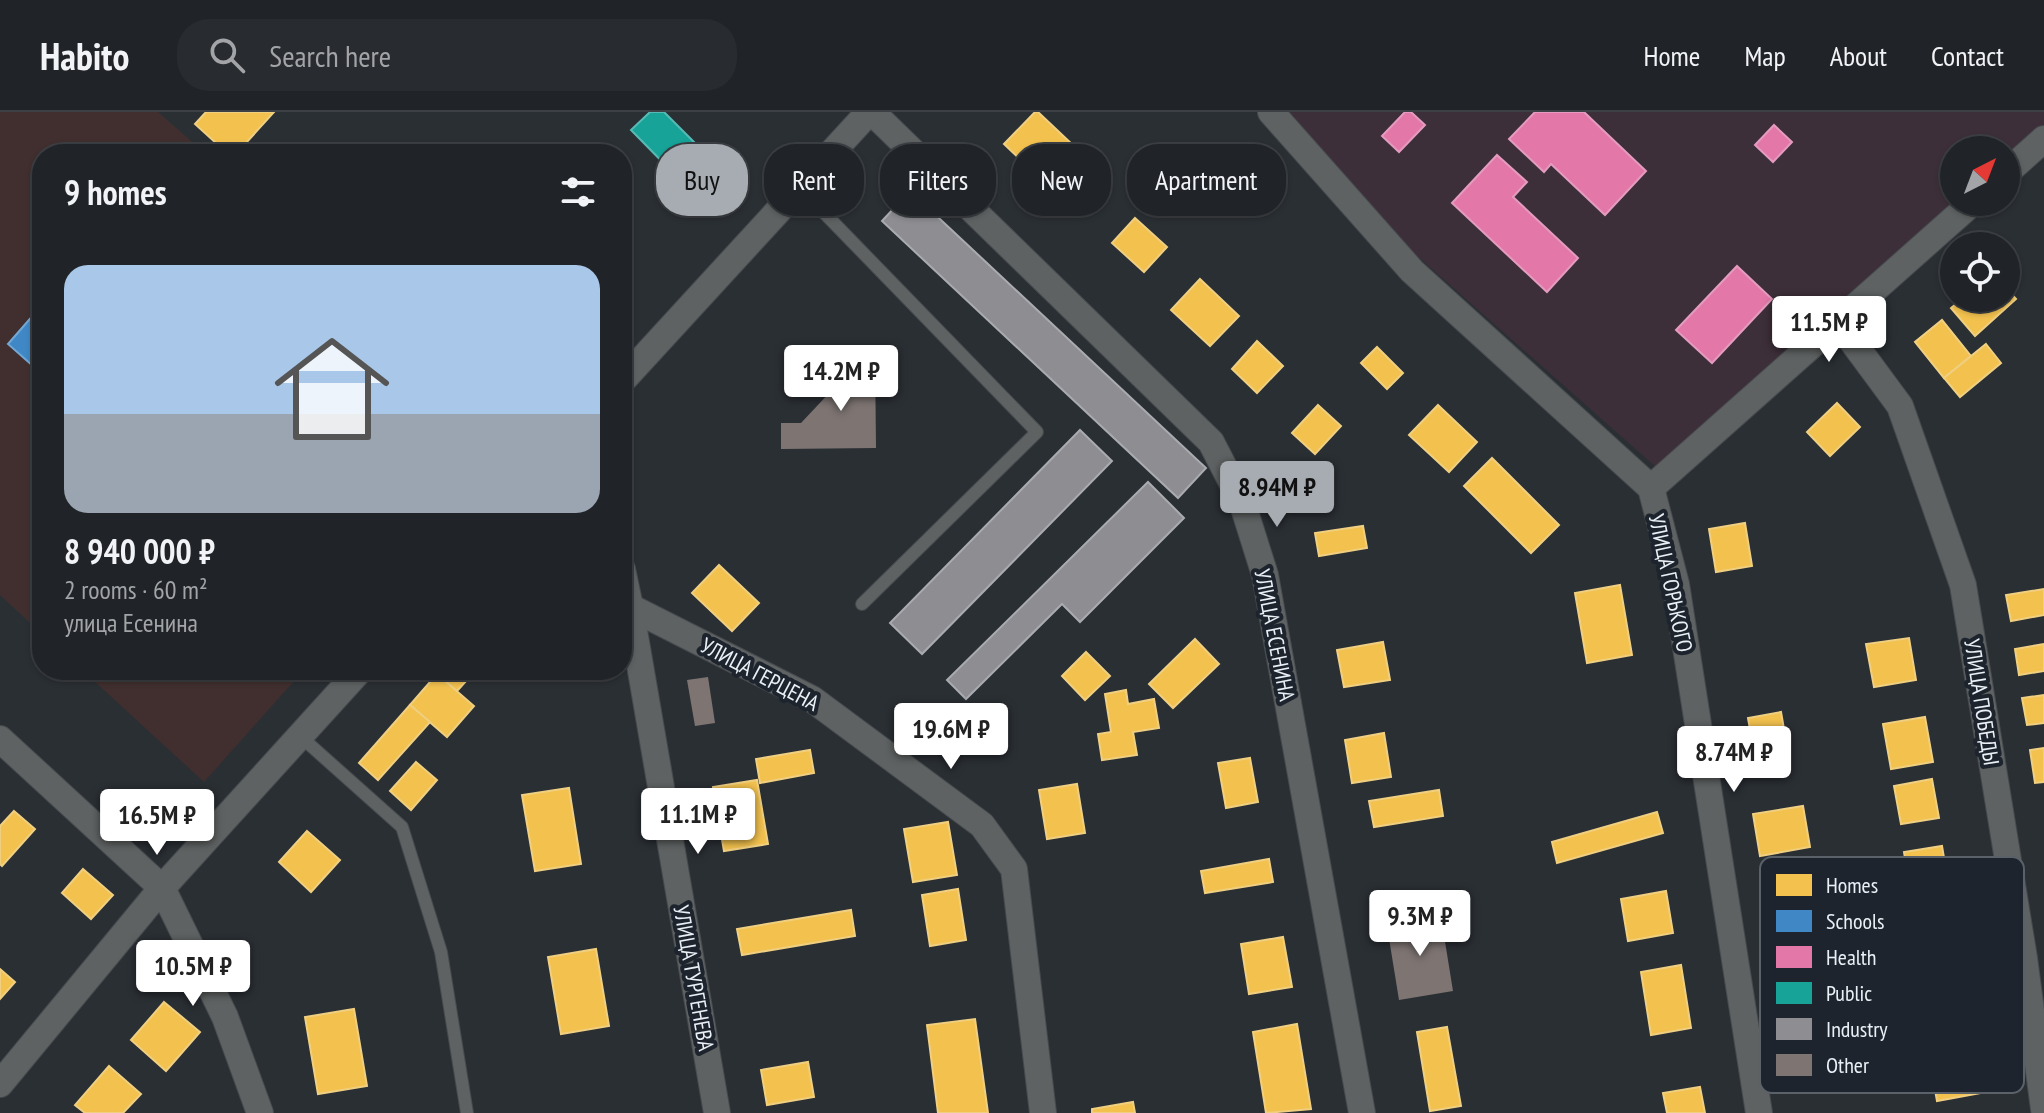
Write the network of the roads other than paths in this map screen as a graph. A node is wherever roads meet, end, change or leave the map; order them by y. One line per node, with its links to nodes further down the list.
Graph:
1 (870, 112): 4 (street); 27 (street, УЛИЦА ЕСЕНИНА)
2 (1271, 112): 11 (street, УЛИЦА ГОРЬКОГО)
3 (2044, 139): 5 (street)
4 (840, 144)
5 (2020, 160)
6 (773, 216): 10 (street)
7 (827, 216): 12 (lane)
8 (1957, 216): 9 (street)
9 (1838, 322): 11 (street); 18 (street, УЛИЦА ПОБЕДЫ)
10 (632, 370)
11 (1651, 488): 28 (street, УЛИЦА ГОРЬКОГО)
12 (862, 604)
13 (632, 608): 26 (street, УЛИЦА ГЕРЦЕНА)
14 (632, 619): 25 (street, УЛИЦА ТУРГЕНЕВА)
15 (351, 680): 16 (street)
16 (300, 736): 19 (street); 24 (lane)
17 (0, 739): 19 (street)
18 (2007, 857)
19 (162, 888): 21 (street); 23 (street)
20 (2024, 958): 22 (street, УЛИЦА ПОБЕДЫ)
21 (0, 1084)
22 (2044, 1109)
23 (260, 1113)
24 (467, 1113)
25 (717, 1113)
26 (1043, 1113)
27 (1362, 1113)
28 (1759, 1113)

